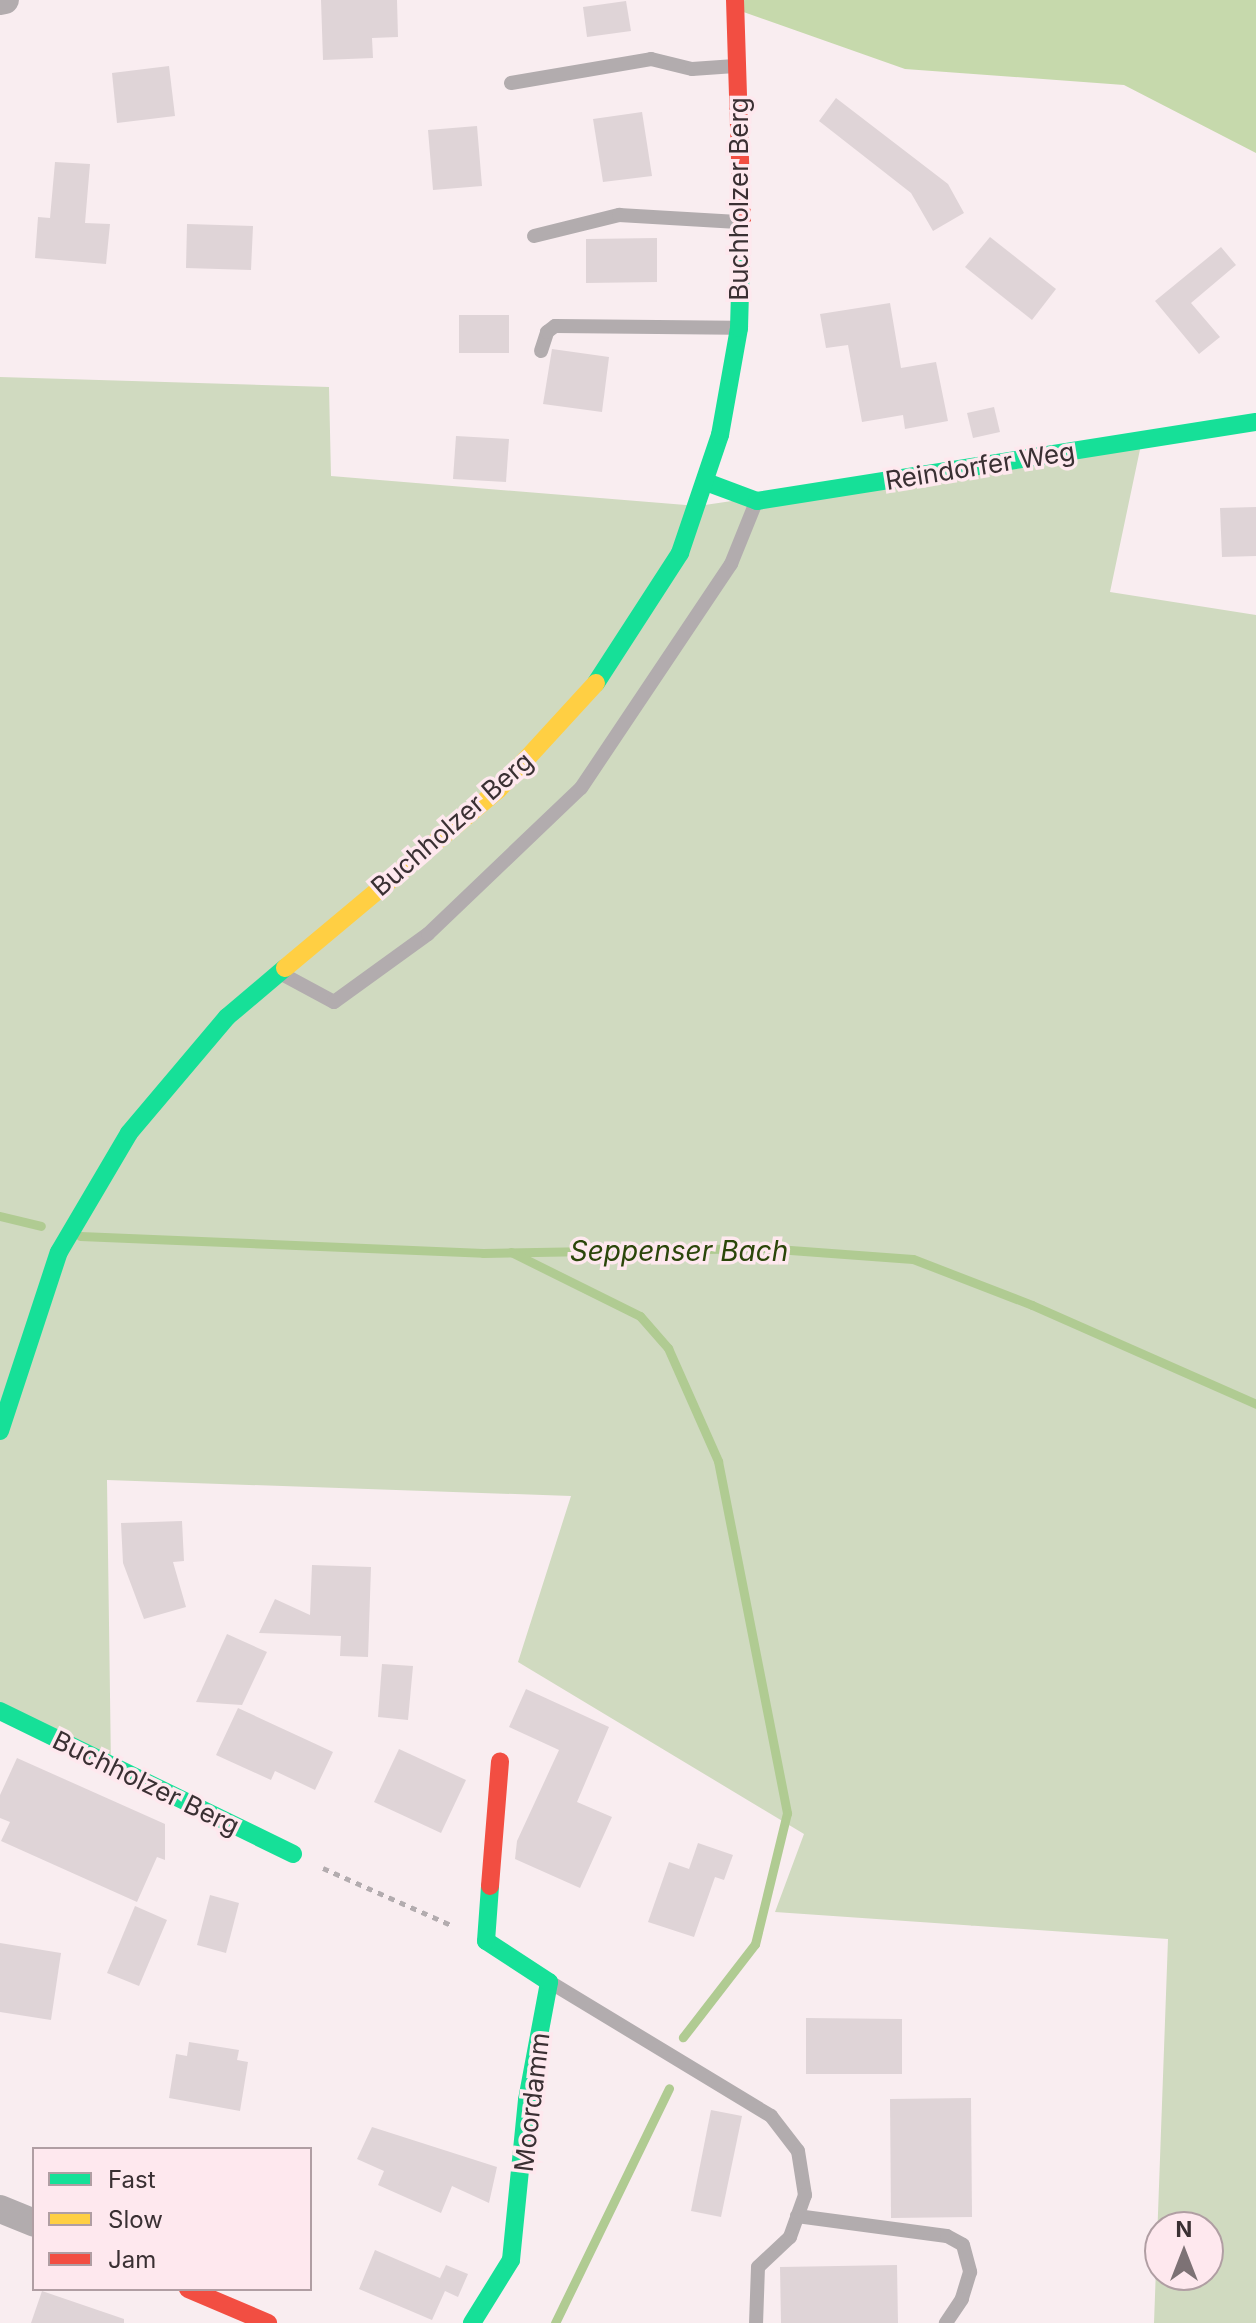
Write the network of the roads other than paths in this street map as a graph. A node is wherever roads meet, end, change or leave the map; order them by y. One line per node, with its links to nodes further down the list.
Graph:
1 (735, 0): 2 (main road, Buchholzer Berg)
2 (737, 66): 3 (lane); 4 (main road, Buchholzer Berg)
3 (511, 83)
4 (742, 223): 5 (lane); 6 (main road, Buchholzer Berg)
5 (534, 236)
6 (739, 328): 7 (lane); 9 (main road, Buchholzer Berg)
7 (541, 351)
8 (1256, 422): 10 (main road, Reindorfer Weg)
9 (706, 482): 10 (main road, Reindorfer Weg); 11 (main road, Buchholzer Berg)
10 (757, 501): 11 (lane)
11 (278, 972): 12 (main road, Buchholzer Berg)
12 (0, 1431)
13 (0, 1711): 15 (main road, Buchholzer Berg)
14 (500, 1761): 16 (main road)
15 (293, 1854)
16 (549, 1982): 18 (lane); 22 (main road, Moordamm)
17 (0, 2209): 19 (street)
18 (797, 2216): 23 (lane); 24 (lane)
19 (32, 2222)
20 (193, 2291): 21 (main road)
21 (268, 2323)
22 (472, 2323)
23 (756, 2323)
24 (946, 2323)

